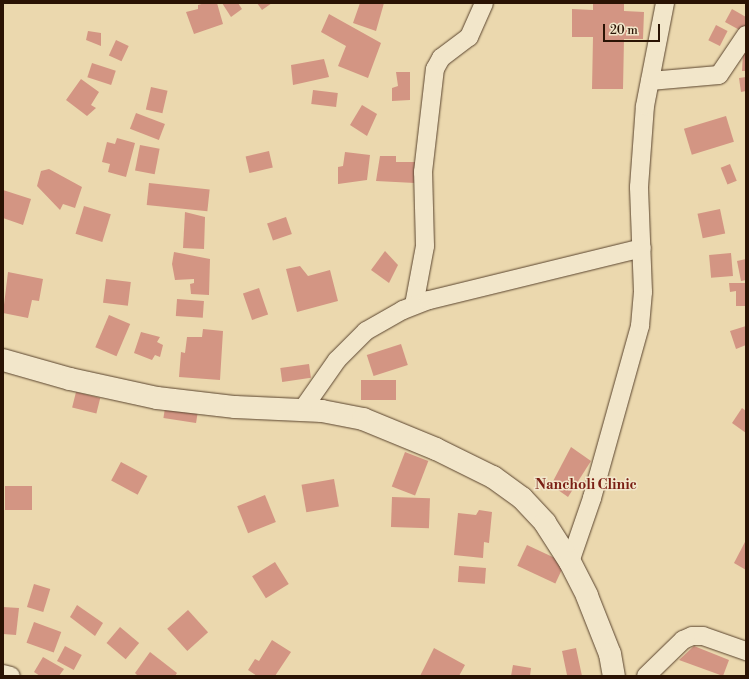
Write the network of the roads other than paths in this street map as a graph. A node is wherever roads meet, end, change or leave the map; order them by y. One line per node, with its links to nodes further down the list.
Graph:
1 (484, 3): 6 (street)
2 (665, 3): 4 (street)
3 (746, 35): 4 (street)
4 (650, 81): 5 (street)
5 (642, 248): 6 (street); 9 (street)
6 (414, 305): 8 (street)
7 (3, 360): 8 (street)
8 (302, 410): 9 (street)
9 (570, 562): 13 (street)
10 (746, 651): 14 (street)
11 (3, 674): 12 (street)
12 (11, 676)
13 (614, 676)
14 (646, 676)

